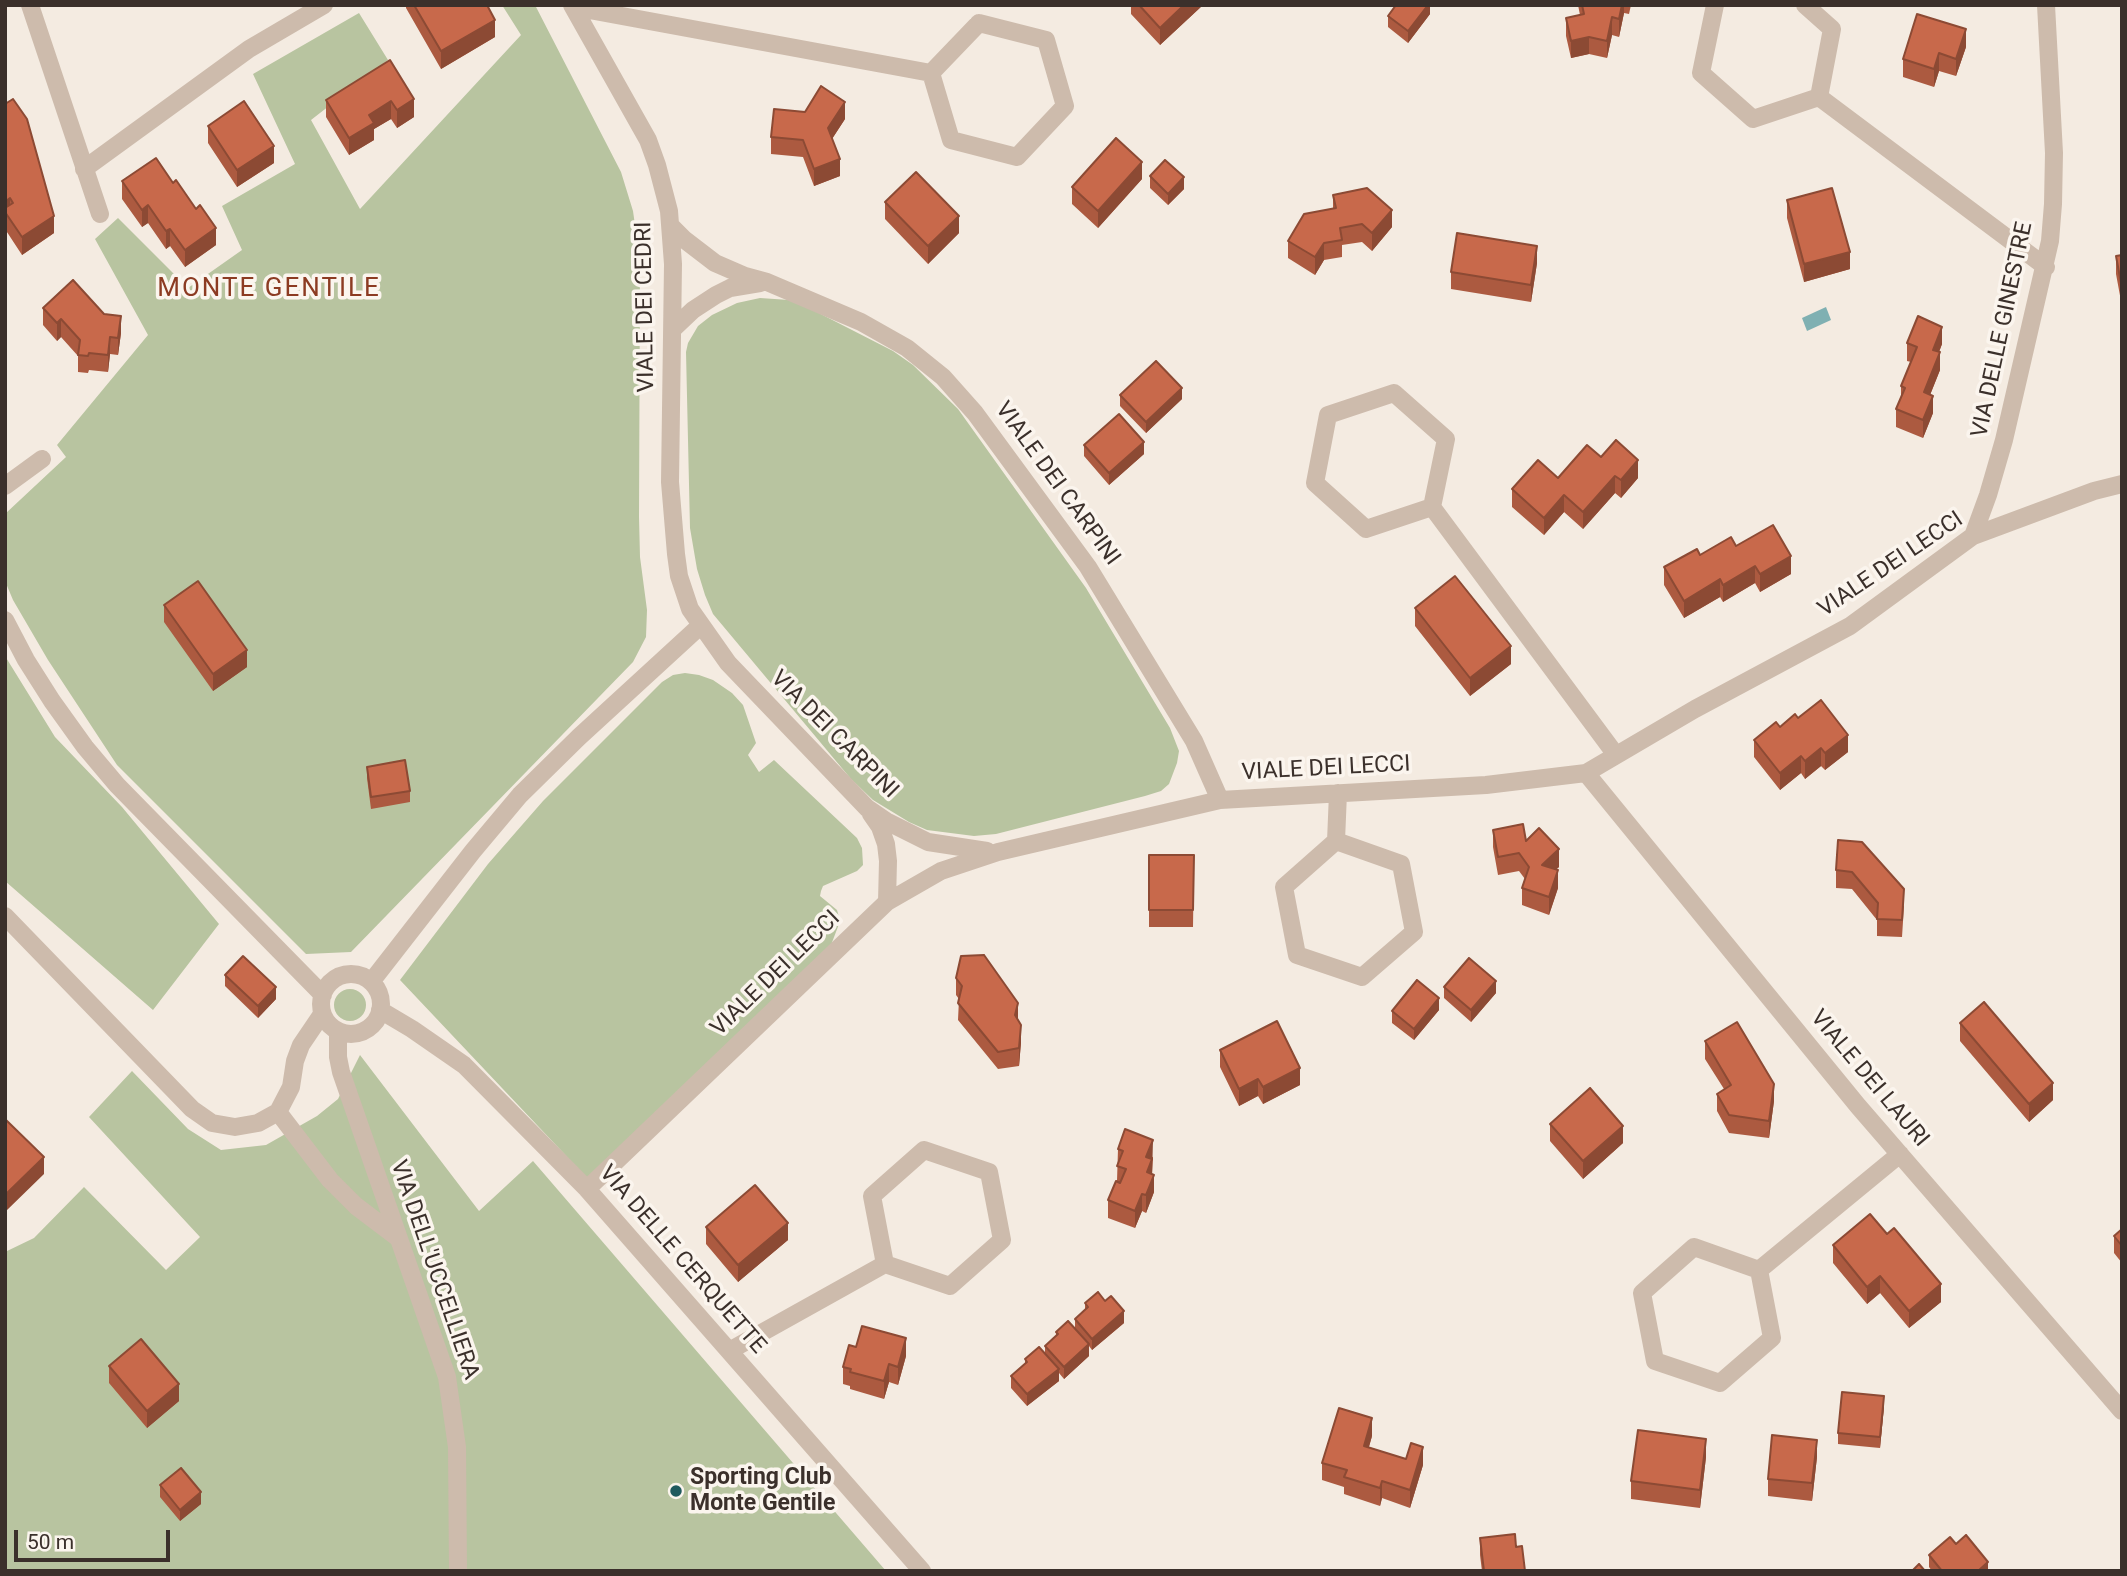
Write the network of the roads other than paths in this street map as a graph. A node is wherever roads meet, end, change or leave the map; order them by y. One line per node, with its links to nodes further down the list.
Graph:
1 (30, 5): 9 (street)
2 (324, 5): 9 (street)
3 (1715, 5): 8 (street)
4 (1805, 5): 8 (street)
5 (2046, 5): 12 (street, VIA DELLE GINESTRE)
6 (573, 6): 7 (street); 11 (street, VIALE DEI CEDRI)
7 (931, 74): 7 (street)
8 (1819, 97): 12 (street)
9 (84, 169): 10 (street)
10 (100, 214)
11 (672, 227): 13 (street, VIALE DEI CARPINI); 14 (street, VIALE DEI CEDRI)
12 (2046, 267): 19 (street, VIA DELLE GINESTRE)
13 (767, 282): 14 (street); 25 (street, VIALE DEI CARPINI)
14 (674, 328): 21 (street, VIALE DEI CEDRI)
15 (42, 459): 17 (street)
16 (2122, 484): 19 (street, VIALE DEI LECCI)
17 (5, 486)
18 (1432, 507): 18 (street); 22 (street)
19 (1973, 536): 22 (street, VIALE DEI LECCI)
20 (5, 620): 32 (street)
21 (700, 626): 26 (street, VIA DEI CARPINI); 31 (street)
22 (1616, 755): 23 (street, VIALE DEI LECCI)
23 (1586, 773): 24 (street, VIALE DEI LECCI); 37 (street, VIALE DEI LAURI)
24 (1338, 793): 25 (street, VIALE DEI LECCI); 27 (street)
25 (1220, 800): 28 (street, VIALE DEI LECCI)
26 (867, 808): 28 (street, VIA DEI CARPINI); 29 (street)
27 (1336, 841): 27 (street)
28 (998, 852): 29 (street, VIALE DEI LECCI)
29 (887, 902): 38 (street, VIALE DEI LECCI)
30 (5, 916): 36 (street)
31 (371, 982): 32 (street); 33 (street)
32 (323, 995): 34 (street)
33 (380, 1010): 35 (street); 38 (street, VIA DELLE CERQUETTE)
34 (322, 1014): 35 (street); 36 (street)
35 (338, 1032): 39 (street, VIA DELL'UCCELLIERA)
36 (278, 1112): 39 (street)
37 (1900, 1154): 41 (street); 43 (street, VIALE DEI LAURI)
38 (587, 1189): 42 (street, VIA DELLE CERQUETTE)
39 (397, 1237): 44 (street, VIA DELL'UCCELLIERA)
40 (885, 1264): 40 (street); 42 (street)
41 (1759, 1270): 41 (street)
42 (729, 1351): 45 (street, VIA DELLE CERQUETTE)
43 (2122, 1410)
44 (458, 1571)
45 (922, 1571)

